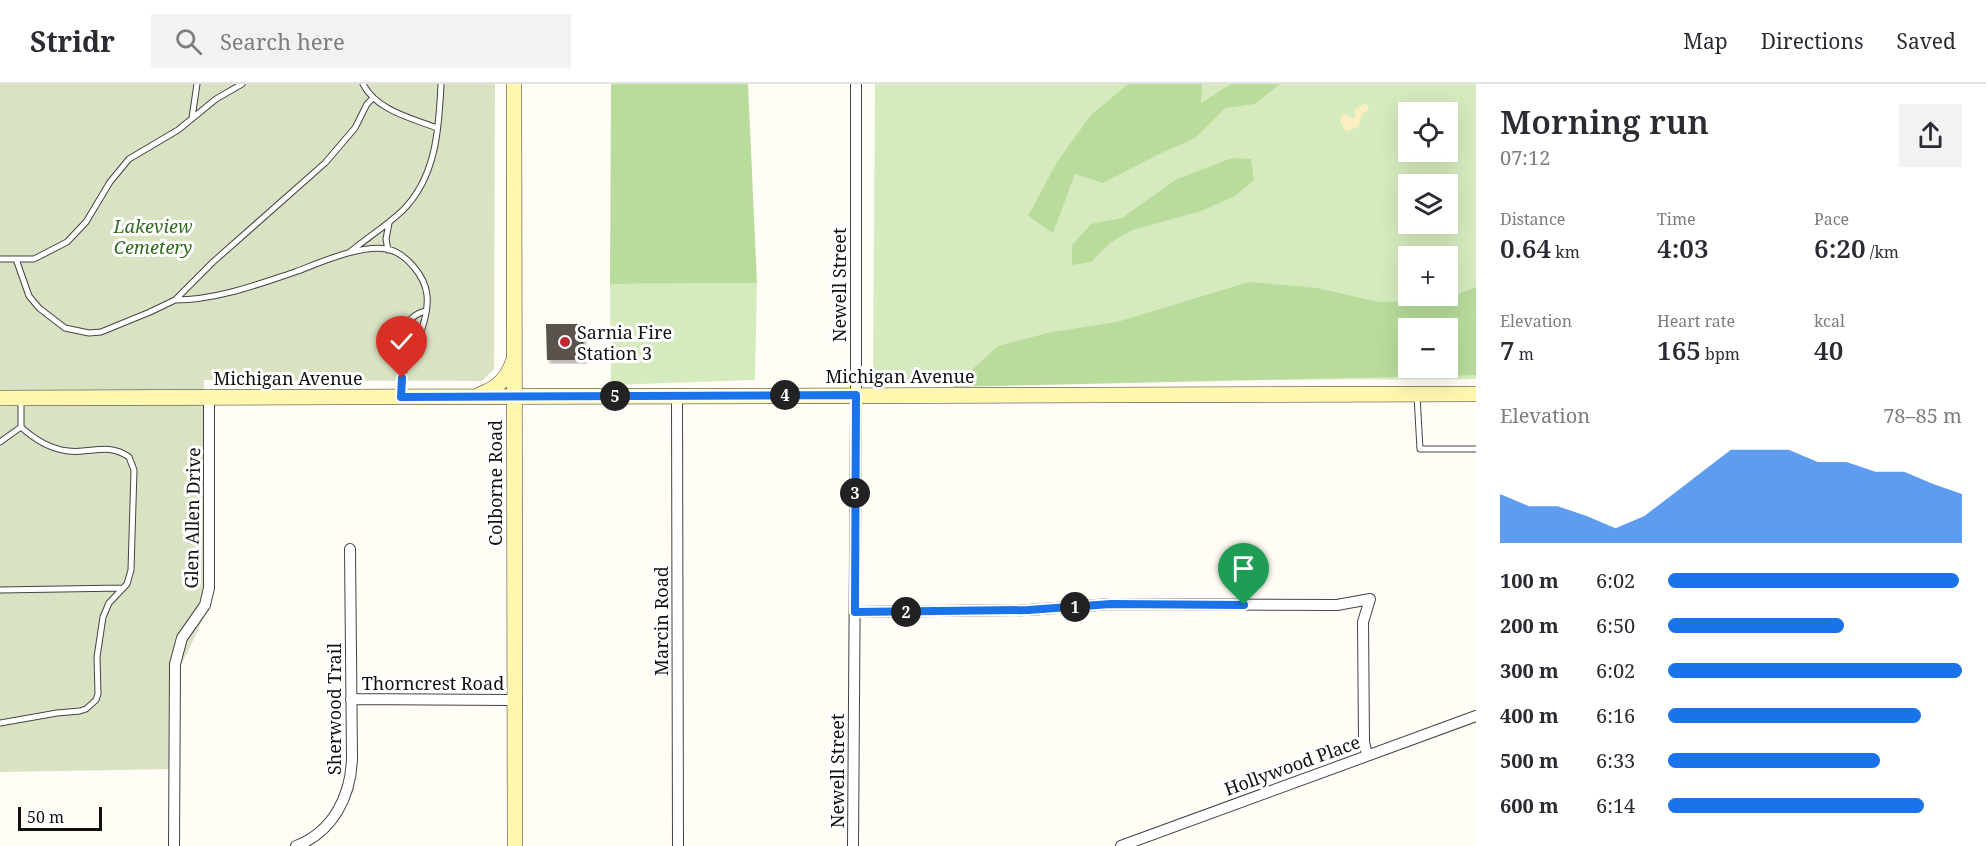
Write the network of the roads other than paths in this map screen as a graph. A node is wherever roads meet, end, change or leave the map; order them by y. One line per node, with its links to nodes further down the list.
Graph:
1 (197, 84): 8 (lane)
2 (242, 84): 8 (lane)
3 (363, 84): 7 (lane)
4 (441, 84): 9 (lane)
5 (514, 84): 17 (main road, Colborne Road)
6 (856, 84): 21 (street, Newell Street)
7 (372, 99): 9 (lane); 15 (lane)
8 (192, 118): 14 (lane)
9 (437, 128): 10 (lane)
10 (388, 223): 11 (lane); 12 (lane)
11 (388, 250): 12 (lane); 16 (lane)
12 (349, 253): 15 (lane)
13 (0, 259): 14 (lane)
14 (16, 259): 15 (lane)
15 (175, 300)
16 (426, 311): 18 (lane); 18 (lane)
17 (514, 359): 22 (main road); 25 (main road, Colborne Road)
18 (404, 370): 24 (lane)
19 (1417, 394): 20 (main road, Michigan Avenue); 21 (main road, Michigan Avenue); 31 (lane)
20 (1476, 394)
21 (856, 395): 23 (main road, Michigan Avenue); 35 (street, Newell Street)
22 (476, 396): 24 (main road, Michigan Avenue); 25 (main road, Michigan Avenue)
23 (677, 396): 25 (main road, Michigan Avenue); 44 (street, Marcin Road)
24 (401, 397): 28 (main road, Michigan Avenue)
25 (514, 397): 37 (main road, Colborne Road)
26 (0, 398): 27 (main road, Michigan Avenue)
27 (21, 398): 28 (main road, Michigan Avenue); 29 (lane)
28 (209, 398): 41 (street, Glen Allen Drive)
29 (21, 427): 30 (lane); 33 (lane)
30 (0, 442)
31 (1476, 449)
32 (350, 549): 36 (street, Sherwood Trail)
33 (123, 588): 34 (lane); 39 (lane)
34 (0, 590)
35 (855, 612): 40 (street); 45 (street, Newell Street)
36 (351, 699): 37 (street, Thorncrest Road); 42 (street, Sherwood Trail)
37 (516, 700): 43 (main road, Colborne Road)
38 (1476, 717): 40 (street, Hollywood Place)
39 (0, 723)
40 (1367, 755): 46 (street, Hollywood Place)
41 (174, 846)
42 (296, 846)
43 (515, 846)
44 (678, 846)
45 (853, 846)
46 (1121, 846)

